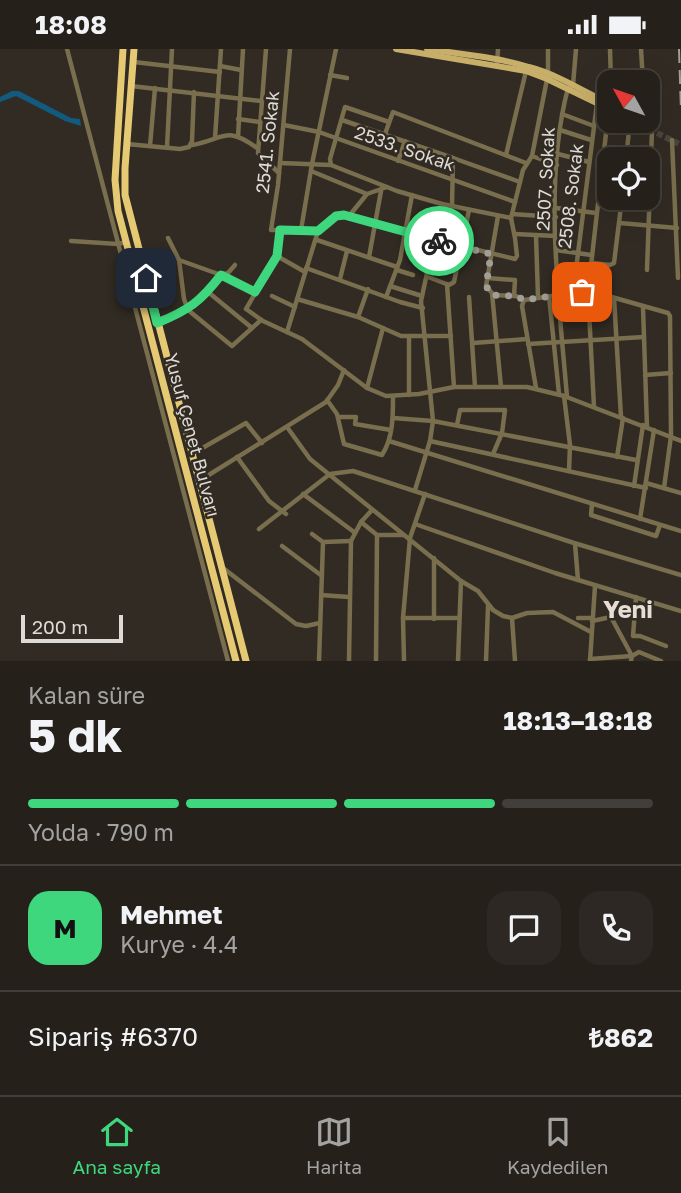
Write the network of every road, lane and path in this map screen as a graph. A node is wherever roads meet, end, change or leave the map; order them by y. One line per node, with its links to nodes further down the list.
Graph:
1 (67, 49): 109 (street)
2 (123, 49): 109 (highway, Yusuf Çenet Bulvarı)
3 (134, 49): 19 (highway, Yusuf Çenet Bulvarı)
4 (172, 49): 21 (street)
5 (215, 49): 6 (street)
6 (220, 49): 22 (street)
7 (243, 49): 23 (street)
8 (266, 49): 37 (street)
9 (290, 49): 45 (street, 2541. Sokak)
10 (336, 49): 27 (street)
11 (396, 49): 20 (main road)
12 (428, 49): 18 (main road)
13 (498, 49): 20 (street)
14 (548, 49): 28 (street)
15 (576, 49): 31 (street, 2507. Sokak)
16 (610, 49): 24 (street)
17 (641, 49): 25 (street)
18 (446, 50): 20 (main road)
19 (133, 62): 21 (street); 30 (highway, Yusuf Çenet Bulvarı)
20 (497, 62): 26 (main road); 28 (main road)
21 (172, 67): 22 (street); 33 (street)
22 (220, 69): 23 (street); 35 (street)
23 (242, 70): 36 (street)
24 (611, 70)
25 (642, 70)
26 (526, 71): 28 (main road); 64 (street)
27 (330, 75): 29 (street); 48 (street)
28 (548, 76): 31 (main road); 65 (street)
29 (346, 78)
30 (131, 86): 32 (street); 58 (highway, Yusuf Çenet Bulvarı)
31 (570, 87): 38 (main road); 39 (main road); 40 (street, 2507. Sokak)
32 (155, 88): 33 (street); 59 (street)
33 (170, 89): 34 (street); 60 (street)
34 (194, 92): 35 (street); 61 (street)
35 (219, 94): 36 (street); 53 (street)
36 (239, 97): 37 (street); 41 (street)
37 (261, 101): 43 (street)
38 (597, 101)
39 (597, 103): 46 (street, 2508. Sokak)
40 (562, 114): 46 (street); 47 (street, 2507. Sokak)
41 (238, 119): 43 (street); 52 (street)
42 (342, 120): 44 (street); 51 (street); 54 (street)
43 (260, 122): 62 (street)
44 (389, 122): 51 (street); 64 (street)
45 (284, 125): 48 (street, 2533. Sokak); 69 (street, 2541. Sokak)
46 (594, 126): 55 (street, 2508. Sokak)
47 (560, 129): 55 (street); 63 (street, 2507. Sokak)
48 (319, 132): 54 (street, 2533. Sokak); 71 (street)
49 (606, 133): 89 (street)
50 (652, 133): 96 (street)
51 (385, 134): 57 (street)
52 (238, 137): 53 (street); 62 (street)
53 (215, 138): 61 (street)
54 (337, 139): 67 (street, 2533. Sokak); 72 (street)
55 (592, 140): 68 (street, 2508. Sokak)
56 (672, 140): 97 (street)
57 (405, 141): 66 (street); 67 (street)
58 (127, 144): 59 (street); 155 (highway, Yusuf Çenet Bulvarı)
59 (150, 146): 60 (street)
60 (167, 147): 61 (street)
61 (188, 147)
62 (257, 148): 75 (street)
63 (558, 154): 68 (street); 73 (street, 2507. Sokak)
64 (506, 155): 70 (street)
65 (532, 156): 70 (street); 73 (street)
66 (453, 158): 76 (street); 77 (street)
67 (398, 161): 76 (street, 2533. Sokak)
68 (589, 162): 88 (street, 2508. Sokak)
69 (280, 163): 71 (street); 75 (street, 2541. Sokak)
70 (526, 163): 77 (street)
71 (312, 164): 72 (street); 74 (street)
72 (331, 165): 78 (street)
73 (557, 165): 85 (street, 2507. Sokak)
74 (311, 171): 80 (street); 99 (street)
75 (279, 173): 98 (street, 2541. Sokak)
76 (454, 181): 82 (street, 2533. Sokak); 84 (street)
77 (520, 182): 82 (street)
78 (387, 187): 79 (street); 81 (street)
79 (381, 191): 80 (street); 95 (street)
80 (367, 194): 90 (street)
81 (412, 195): 83 (street); 101 (street)
82 (515, 202): 92 (street)
83 (442, 204): 84 (street); 107 (street)
84 (452, 206): 86 (street)
85 (556, 208): 88 (street); 93 (street, 2507. Sokak)
86 (469, 210): 91 (street); 110 (street)
87 (621, 210): 94 (street)
88 (582, 211): 89 (street); 113 (street, 2508. Sokak)
89 (596, 213): 115 (street)
90 (349, 216): 95 (street); 100 (street)
91 (498, 216): 92 (street); 114 (street)
92 (511, 216): 93 (street); 102 (street)
93 (556, 216): 104 (street, 2507. Sokak)
94 (620, 223): 96 (street); 119 (street)
95 (375, 225): 101 (street); 117 (street)
96 (648, 225): 97 (street); 123 (street)
97 (677, 228): 128 (street)
98 (280, 230): 99 (street); 116 (street)
99 (301, 230): 100 (street)
100 (318, 231): 106 (street)
101 (406, 232): 107 (street); 121 (street)
102 (514, 234): 103 (street); 114 (street)
103 (536, 236): 104 (street); 145 (street)
104 (556, 236): 111 (street, 2507. Sokak)
105 (168, 238): 118 (street)
106 (317, 240): 112 (street); 122 (street)
107 (435, 240): 110 (street); 126 (street)
108 (71, 241): 109 (street)
109 (122, 243): 258 (street); 259 (highway, Yusuf Çenet Bulvarı)
110 (463, 247): 114 (street); 130 (street)
111 (556, 250): 113 (street); 138 (street, 2507. Sokak)
112 (347, 251): 117 (street); 129 (street)
113 (577, 253): 115 (street); 136 (street, 2508. Sokak)
114 (491, 254): 127 (street)
115 (591, 255): 119 (street)
116 (277, 256): 122 (street); 134 (street)
117 (369, 257): 121 (street)
118 (179, 260): 124 (street); 152 (street)
119 (591, 263): 135 (street)
120 (235, 264): 124 (street)
121 (397, 269): 125 (street); 131 (street)
122 (305, 270): 129 (street); 147 (street)
123 (647, 270)
124 (221, 275): 133 (street); 134 (street)
125 (413, 275)
126 (428, 277): 130 (street); 140 (street)
127 (487, 278): 137 (street); 141 (street)
128 (678, 278)
129 (340, 279): 132 (street)
130 (447, 284): 161 (street)
131 (390, 286): 140 (street); 143 (street)
132 (368, 289): 143 (street); 153 (street)
133 (208, 292): 152 (street); 156 (street)
134 (255, 292): 154 (street)
135 (588, 292): 136 (street); 146 (street); 164 (street)
136 (573, 293): 138 (street)
137 (492, 295): 141 (street); 165 (street)
138 (559, 295): 142 (street); 168 (street, 2507. Sokak)
139 (272, 296): 149 (street)
140 (422, 296): 151 (street)
141 (514, 296): 148 (street)
142 (549, 296): 145 (street); 169 (street)
143 (386, 297): 151 (street)
144 (469, 297): 167 (street)
145 (538, 297): 148 (street)
146 (614, 298): 150 (street); 163 (street)
147 (297, 299): 149 (street); 153 (street)
148 (524, 300): 166 (street)
149 (295, 307): 158 (street)
150 (643, 307): 162 (street); 171 (street)
151 (423, 308): 160 (street)
152 (188, 310): 155 (street); 156 (street)
153 (358, 317): 157 (street)
154 (261, 320): 156 (street); 158 (street)
155 (157, 323): 200 (highway, Yusuf Çenet Bulvarı)
156 (252, 328)
157 (384, 328): 159 (street); 176 (street)
158 (286, 332): 170 (street)
159 (409, 336): 160 (street); 179 (street)
160 (426, 336): 161 (street); 178 (street)
161 (451, 336): 173 (street)
162 (644, 337): 163 (street); 172 (street)
163 (617, 339): 164 (street); 186 (street)
164 (592, 340): 168 (street); 183 (street)
165 (498, 342): 166 (street); 167 (street); 175 (street)
166 (528, 342): 169 (street); 177 (street)
167 (473, 343): 174 (street)
168 (563, 343): 169 (street); 180 (street, 2507. Sokak)
169 (554, 344): 180 (street)
170 (344, 370): 176 (street); 182 (street)
171 (671, 373): 172 (street); 194 (street)
172 (645, 375): 190 (street)
173 (454, 387): 174 (street); 178 (street)
174 (475, 387): 175 (street)
175 (501, 387): 177 (street)
176 (367, 388): 181 (street)
177 (536, 388): 180 (street)
178 (432, 392): 179 (street); 187 (street)
179 (409, 395): 181 (street)
180 (563, 395): 183 (street); 199 (street)
181 (393, 397): 185 (street)
182 (327, 400): 184 (street); 189 (street)
183 (594, 407): 186 (street)
184 (338, 417): 192 (street); 195 (street)
185 (393, 418): 187 (street); 192 (street)
186 (622, 418): 190 (street); 204 (street)
187 (433, 421): 188 (street); 196 (street)
188 (457, 425): 193 (street); 193 (street)
189 (287, 426): 198 (street); 207 (street)
190 (645, 426): 191 (street); 205 (street)
191 (654, 429): 194 (street); 210 (street)
192 (391, 430): 195 (street)
193 (502, 433): 199 (street); 202 (street)
194 (671, 436): 197 (street); 211 (street)
195 (390, 441): 201 (street)
196 (430, 441): 201 (street); 202 (street)
197 (681, 441)
198 (262, 443): 200 (street); 203 (street)
199 (569, 446): 204 (street); 206 (street)
200 (191, 454): 208 (highway, Yusuf Çenet Bulvarı)
201 (425, 454): 212 (street); 216 (street)
202 (493, 454): 206 (street)
203 (237, 457): 208 (street); 218 (street)
204 (617, 457): 205 (street)
205 (636, 460): 209 (street)
206 (569, 471): 209 (street)
207 (330, 474): 212 (street); 215 (street); 217 (street)
208 (198, 482): 235 (highway, Yusuf Çenet Bulvarı)
209 (634, 486): 210 (street)
210 (646, 486): 211 (street); 219 (street)
211 (664, 488): 214 (street)
212 (415, 490): 213 (street)
213 (425, 493): 221 (street); 232 (street)
214 (681, 493)
215 (303, 494): 218 (street); 225 (street)
216 (592, 504): 219 (street); 222 (street)
217 (372, 510): 220 (street); 228 (street)
218 (283, 512): 223 (street)
219 (640, 519): 222 (street)
220 (361, 522): 225 (street); 227 (street)
221 (415, 524): 229 (street); 238 (street)
222 (660, 525): 224 (street)
223 (259, 529)
224 (681, 531)
225 (354, 532): 230 (street)
226 (312, 534): 231 (street)
227 (377, 535): 228 (street); 263 (street)
228 (403, 535): 229 (street)
229 (410, 538): 234 (street); 246 (street)
230 (351, 541): 231 (street); 242 (street)
231 (323, 542): 237 (street)
232 (575, 544): 236 (street); 238 (street)
233 (282, 546): 237 (street)
234 (434, 557): 239 (street); 247 (street)
235 (220, 566): 252 (street); 260 (highway, Yusuf Çenet Bulvarı)
236 (681, 575)
237 (322, 576): 241 (street)
238 (578, 580): 240 (street)
239 (461, 581): 244 (street); 248 (street)
240 (595, 586): 243 (street); 251 (street)
241 (321, 595): 242 (street); 252 (street)
242 (349, 597): 262 (street)
243 (636, 597): 245 (street); 254 (street)
244 (488, 604): 249 (street); 266 (street)
245 (681, 611)
246 (403, 618): 247 (street); 264 (street)
247 (434, 618): 248 (street)
248 (459, 618): 265 (street)
249 (512, 618): 253 (street); 267 (street)
250 (578, 618): 251 (street)
251 (592, 619): 253 (street); 255 (street)
252 (320, 623): 261 (street)
253 (591, 632): 256 (street)
254 (666, 646)
255 (632, 658): 256 (street); 257 (street)
256 (590, 660)
257 (658, 660)
258 (228, 661)
259 (236, 661)
260 (246, 661)
261 (319, 661)
262 (349, 661)
263 (376, 661)
264 (404, 661)
265 (458, 661)
266 (486, 661)
267 (515, 661)

